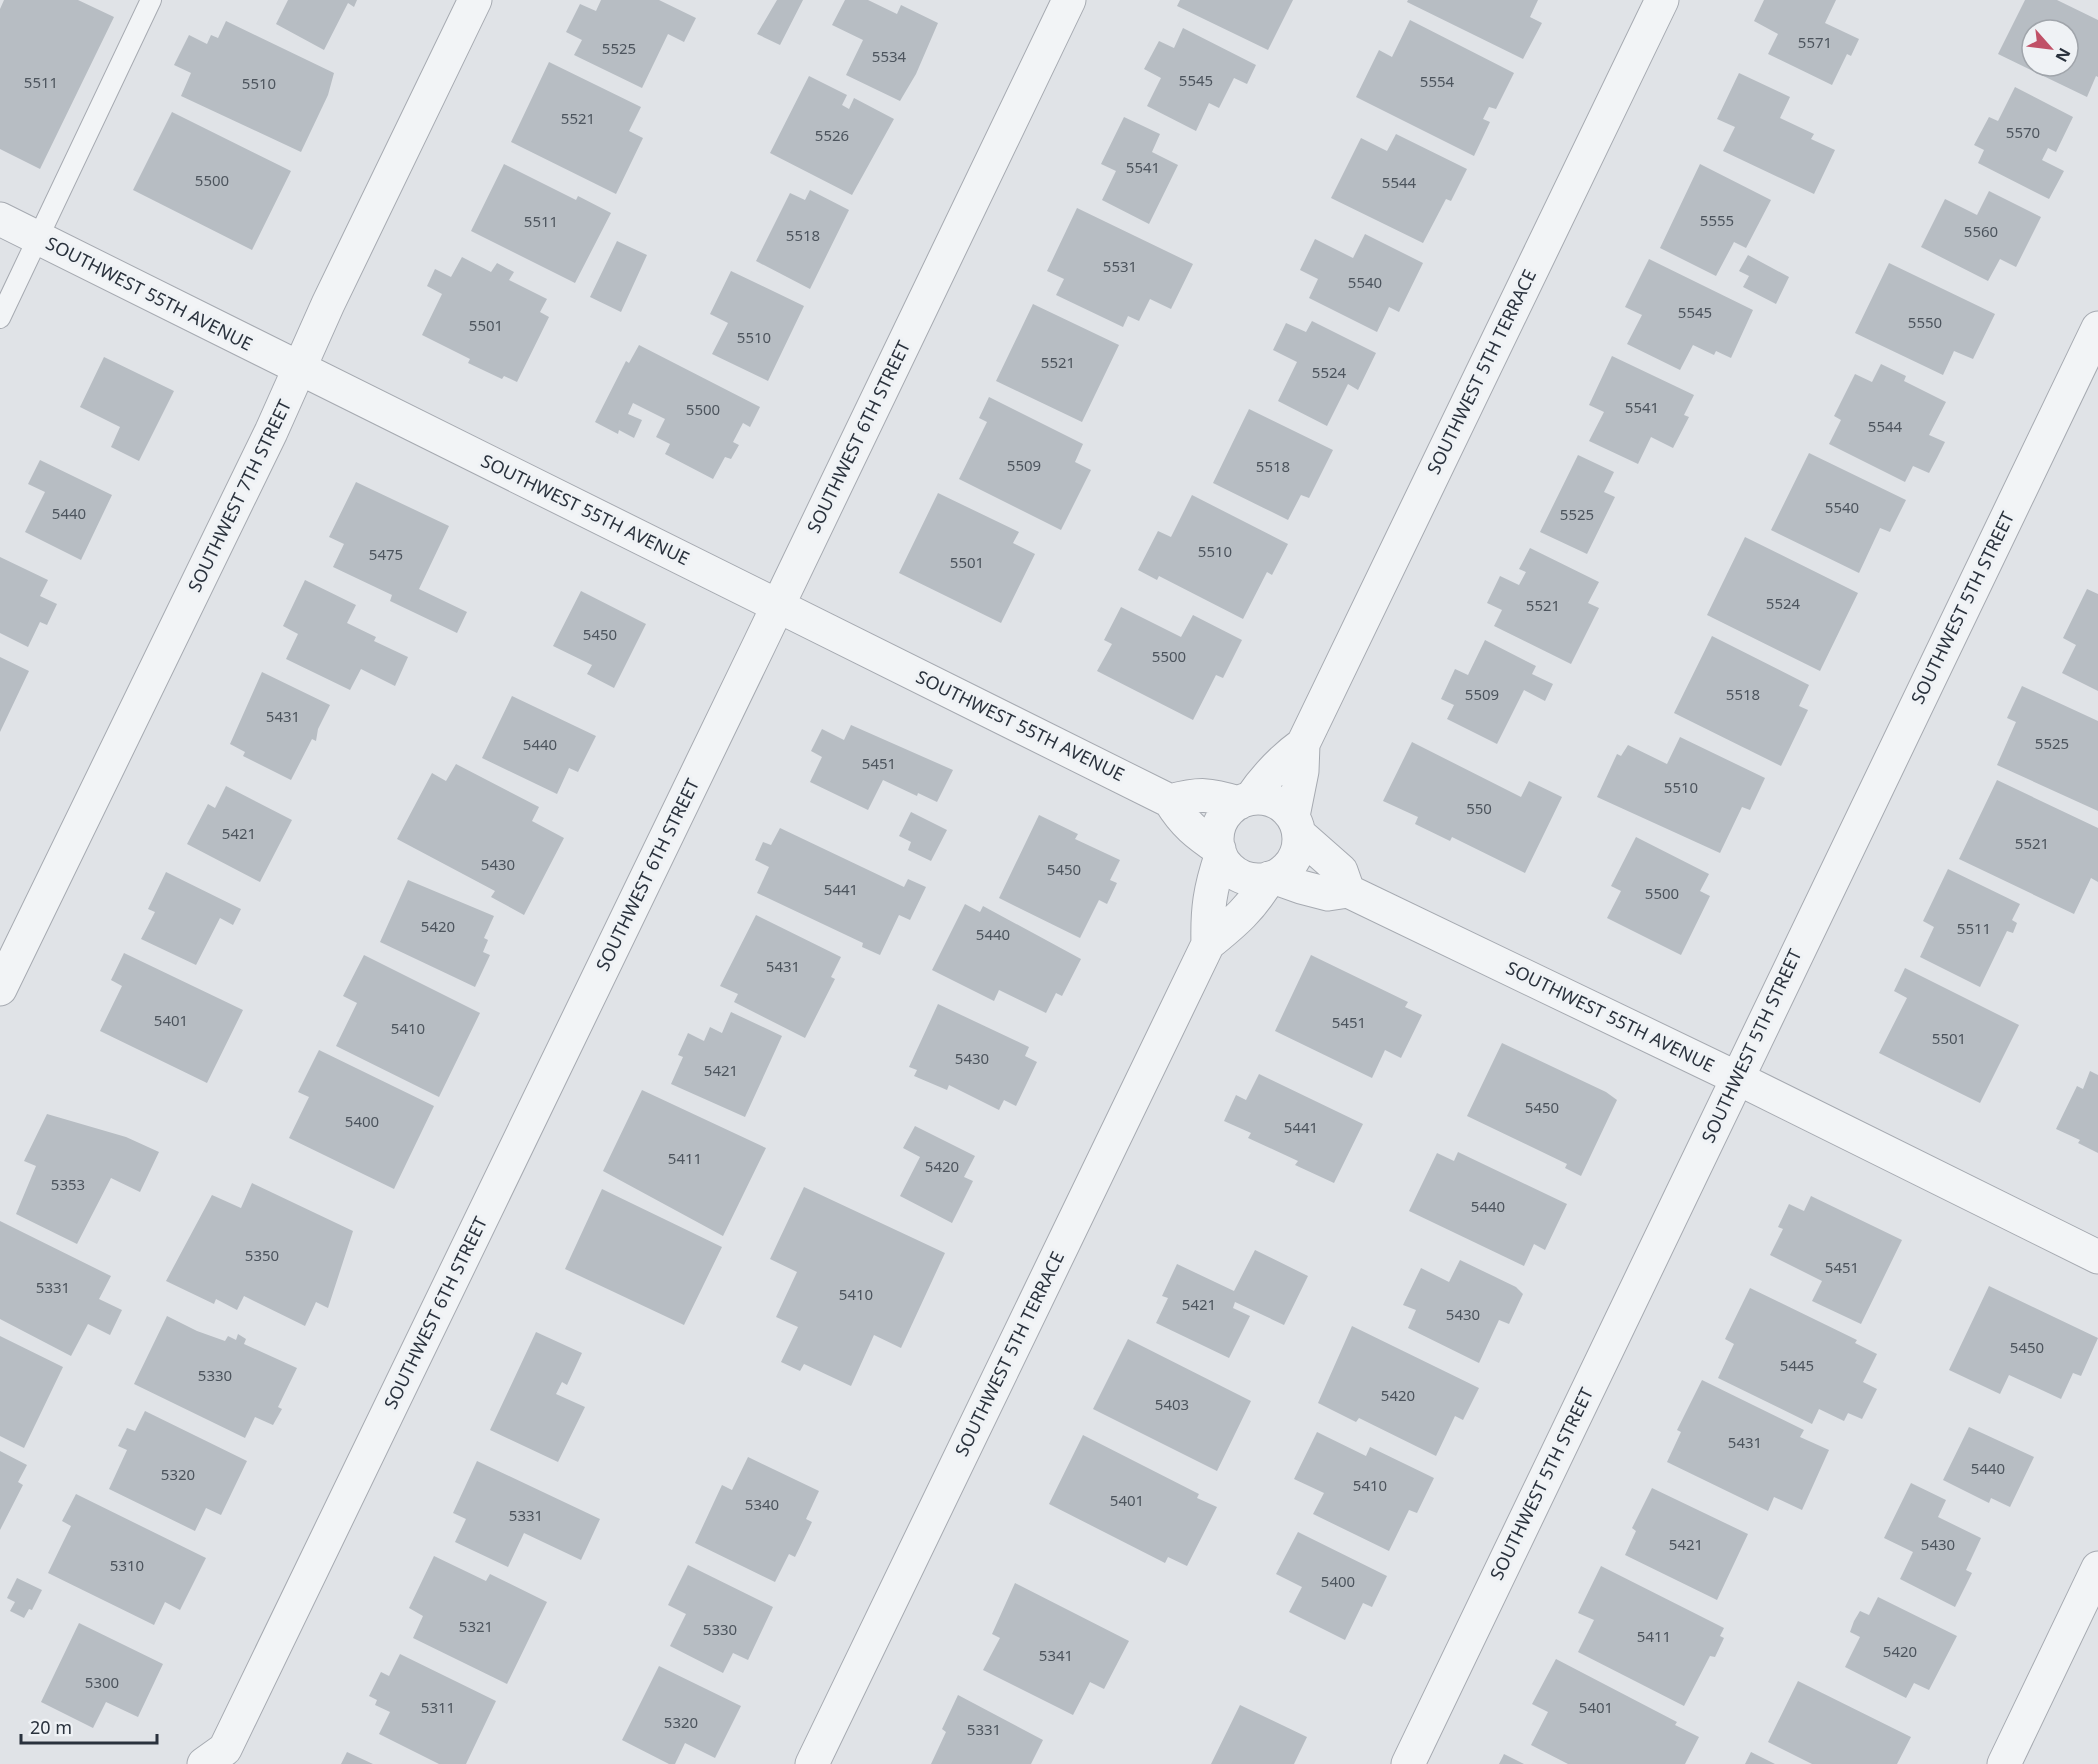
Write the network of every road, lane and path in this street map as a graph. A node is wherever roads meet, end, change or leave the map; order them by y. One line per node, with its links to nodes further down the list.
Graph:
1 (151, 0): 6 (lane)
2 (475, 0): 9 (street, SOUTHWEST 7TH STREET)
3 (1069, 0): 10 (street, SOUTHWEST 6TH STREET)
4 (1662, 0): 11 (street, SOUTHWEST 5TH TERRACE)
5 (0, 219): 6 (street, SOUTHWEST 55TH AVENUE)
6 (37, 238): 7 (lane); 9 (street, SOUTHWEST 55TH AVENUE)
7 (0, 318)
8 (2098, 328): 20 (street, SOUTHWEST 5TH STREET)
9 (300, 369): 10 (street, SOUTHWEST 55TH AVENUE); 19 (street, SOUTHWEST 7TH STREET)
10 (778, 606): 12 (street, SOUTHWEST 55TH AVENUE); 23 (street, SOUTHWEST 6TH STREET)
11 (1303, 744): 13 (street, SOUTHWEST 5TH TERRACE); 14 (street, SOUTHWEST 5TH TERRACE)
12 (1170, 801): 13 (street); 15 (street, SOUTHWEST 55TH AVENUE)
13 (1245, 801): 14 (street); 15 (street, SOUTHWEST 5TH TERRACE)
14 (1296, 825): 16 (street, SOUTHWEST 5TH TERRACE); 17 (street)
15 (1220, 853): 16 (street); 18 (street, SOUTHWEST 5TH TERRACE)
16 (1271, 878): 17 (street, SOUTHWEST 55TH AVENUE); 18 (street, SOUTHWEST 5TH TERRACE)
17 (1348, 891): 20 (street, SOUTHWEST 55TH AVENUE)
18 (1208, 944): 24 (street, SOUTHWEST 5TH TERRACE)
19 (0, 989)
20 (1737, 1078): 21 (street, SOUTHWEST 55TH AVENUE); 25 (street, SOUTHWEST 5TH STREET)
21 (2098, 1257)
22 (2098, 1568): 26 (street)
23 (219, 1759)
24 (812, 1764)
25 (1408, 1764)
26 (2004, 1764)

